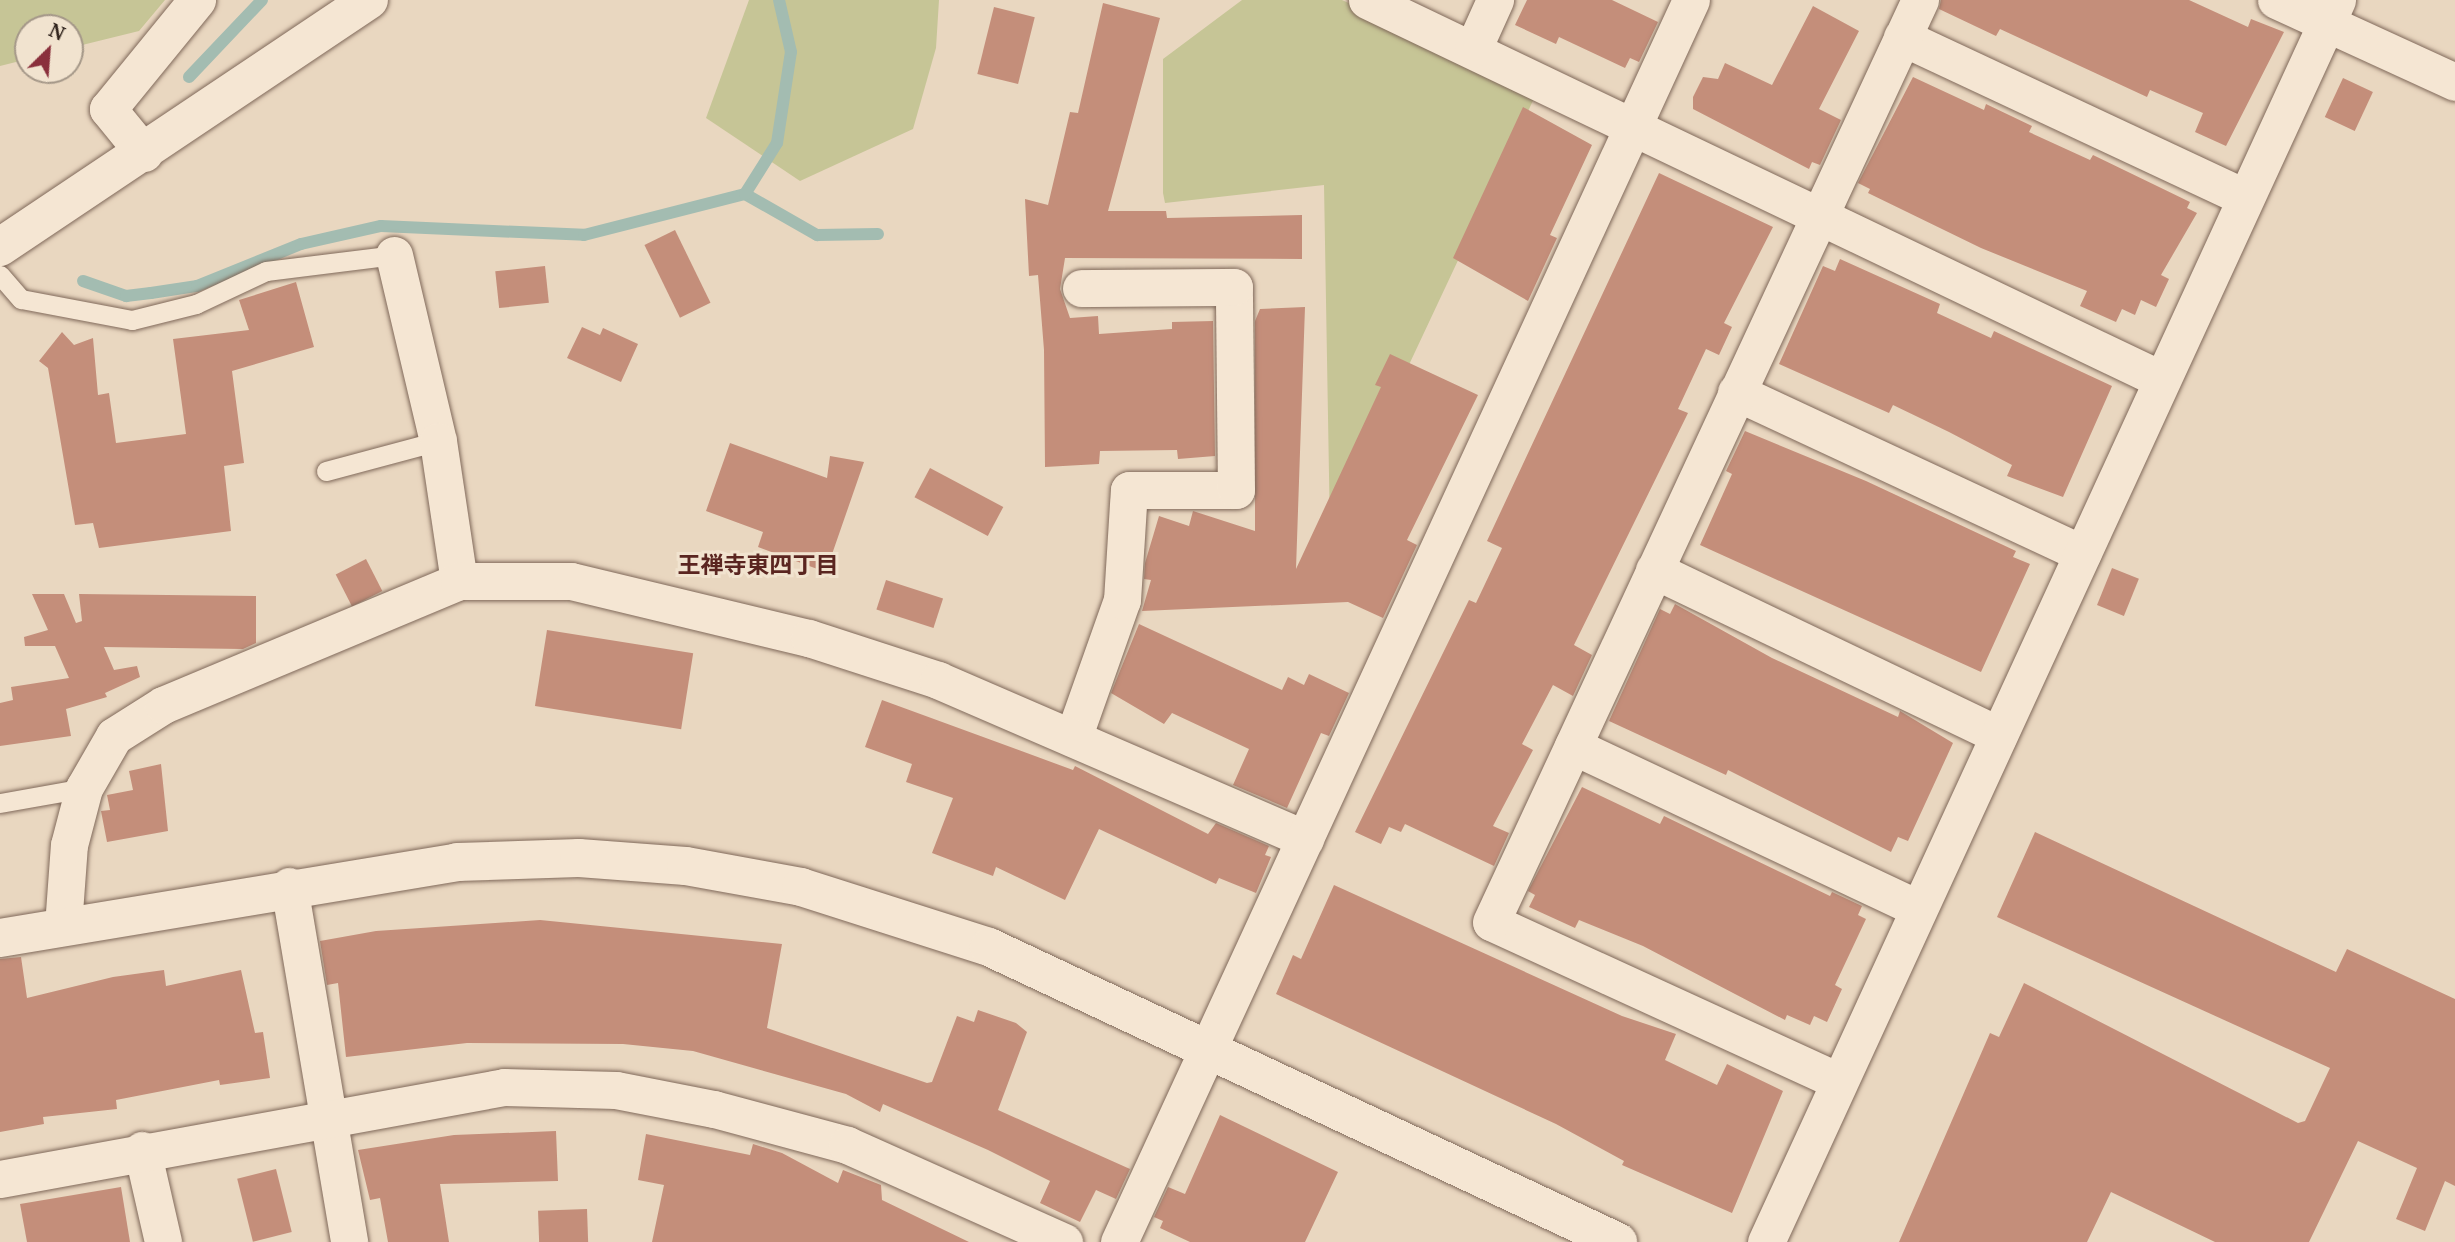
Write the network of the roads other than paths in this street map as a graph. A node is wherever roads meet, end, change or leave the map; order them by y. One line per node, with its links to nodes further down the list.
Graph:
1 (197, 0): 13 (street)
2 (369, 0): 13 (street)
3 (1367, 0): 10 (street)
4 (1495, 0): 10 (street)
5 (1690, 0): 12 (street)
6 (1920, 0): 9 (street)
7 (2276, 0): 8 (street)
8 (2331, 11): 11 (street); 14 (street)
9 (1902, 37): 14 (street); 15 (street)
10 (1473, 49): 12 (street)
11 (2455, 82)
12 (1634, 123): 15 (street); 32 (street)
13 (144, 153): 16 (street)
14 (2245, 198): 20 (street)
15 (1817, 215): 20 (street); 21 (street)
16 (0, 247)
17 (394, 255): 18 (lane); 22 (street)
18 (0, 275)
19 (1081, 288): 28 (street)
20 (2160, 379): 24 (street)
21 (1736, 392): 24 (street); 25 (street)
22 (438, 441): 23 (lane); 26 (street)
23 (326, 471)
24 (2082, 553): 27 (street)
25 (1654, 570): 27 (street); 29 (street)
26 (459, 581): 28 (street); 30 (street)
27 (1998, 735): 34 (street)
28 (1073, 738): 32 (street)
29 (1573, 747): 34 (street); 38 (street)
30 (84, 788): 31 (lane); 35 (street)
31 (0, 803)
32 (1305, 839): 37 (street)
33 (289, 886): 35 (street); 37 (street); 39 (street)
34 (1917, 908): 38 (street)
35 (63, 926): 36 (street)
36 (0, 938)
37 (1208, 1051): 45 (street); 46 (street)
38 (1836, 1080): 47 (street)
39 (326, 1115): 40 (street); 43 (street); 44 (street)
40 (142, 1150): 41 (street); 42 (street)
41 (0, 1179)
42 (163, 1242)
43 (349, 1242)
44 (1064, 1242)
45 (1119, 1242)
46 (1618, 1242)
47 (1766, 1242)

